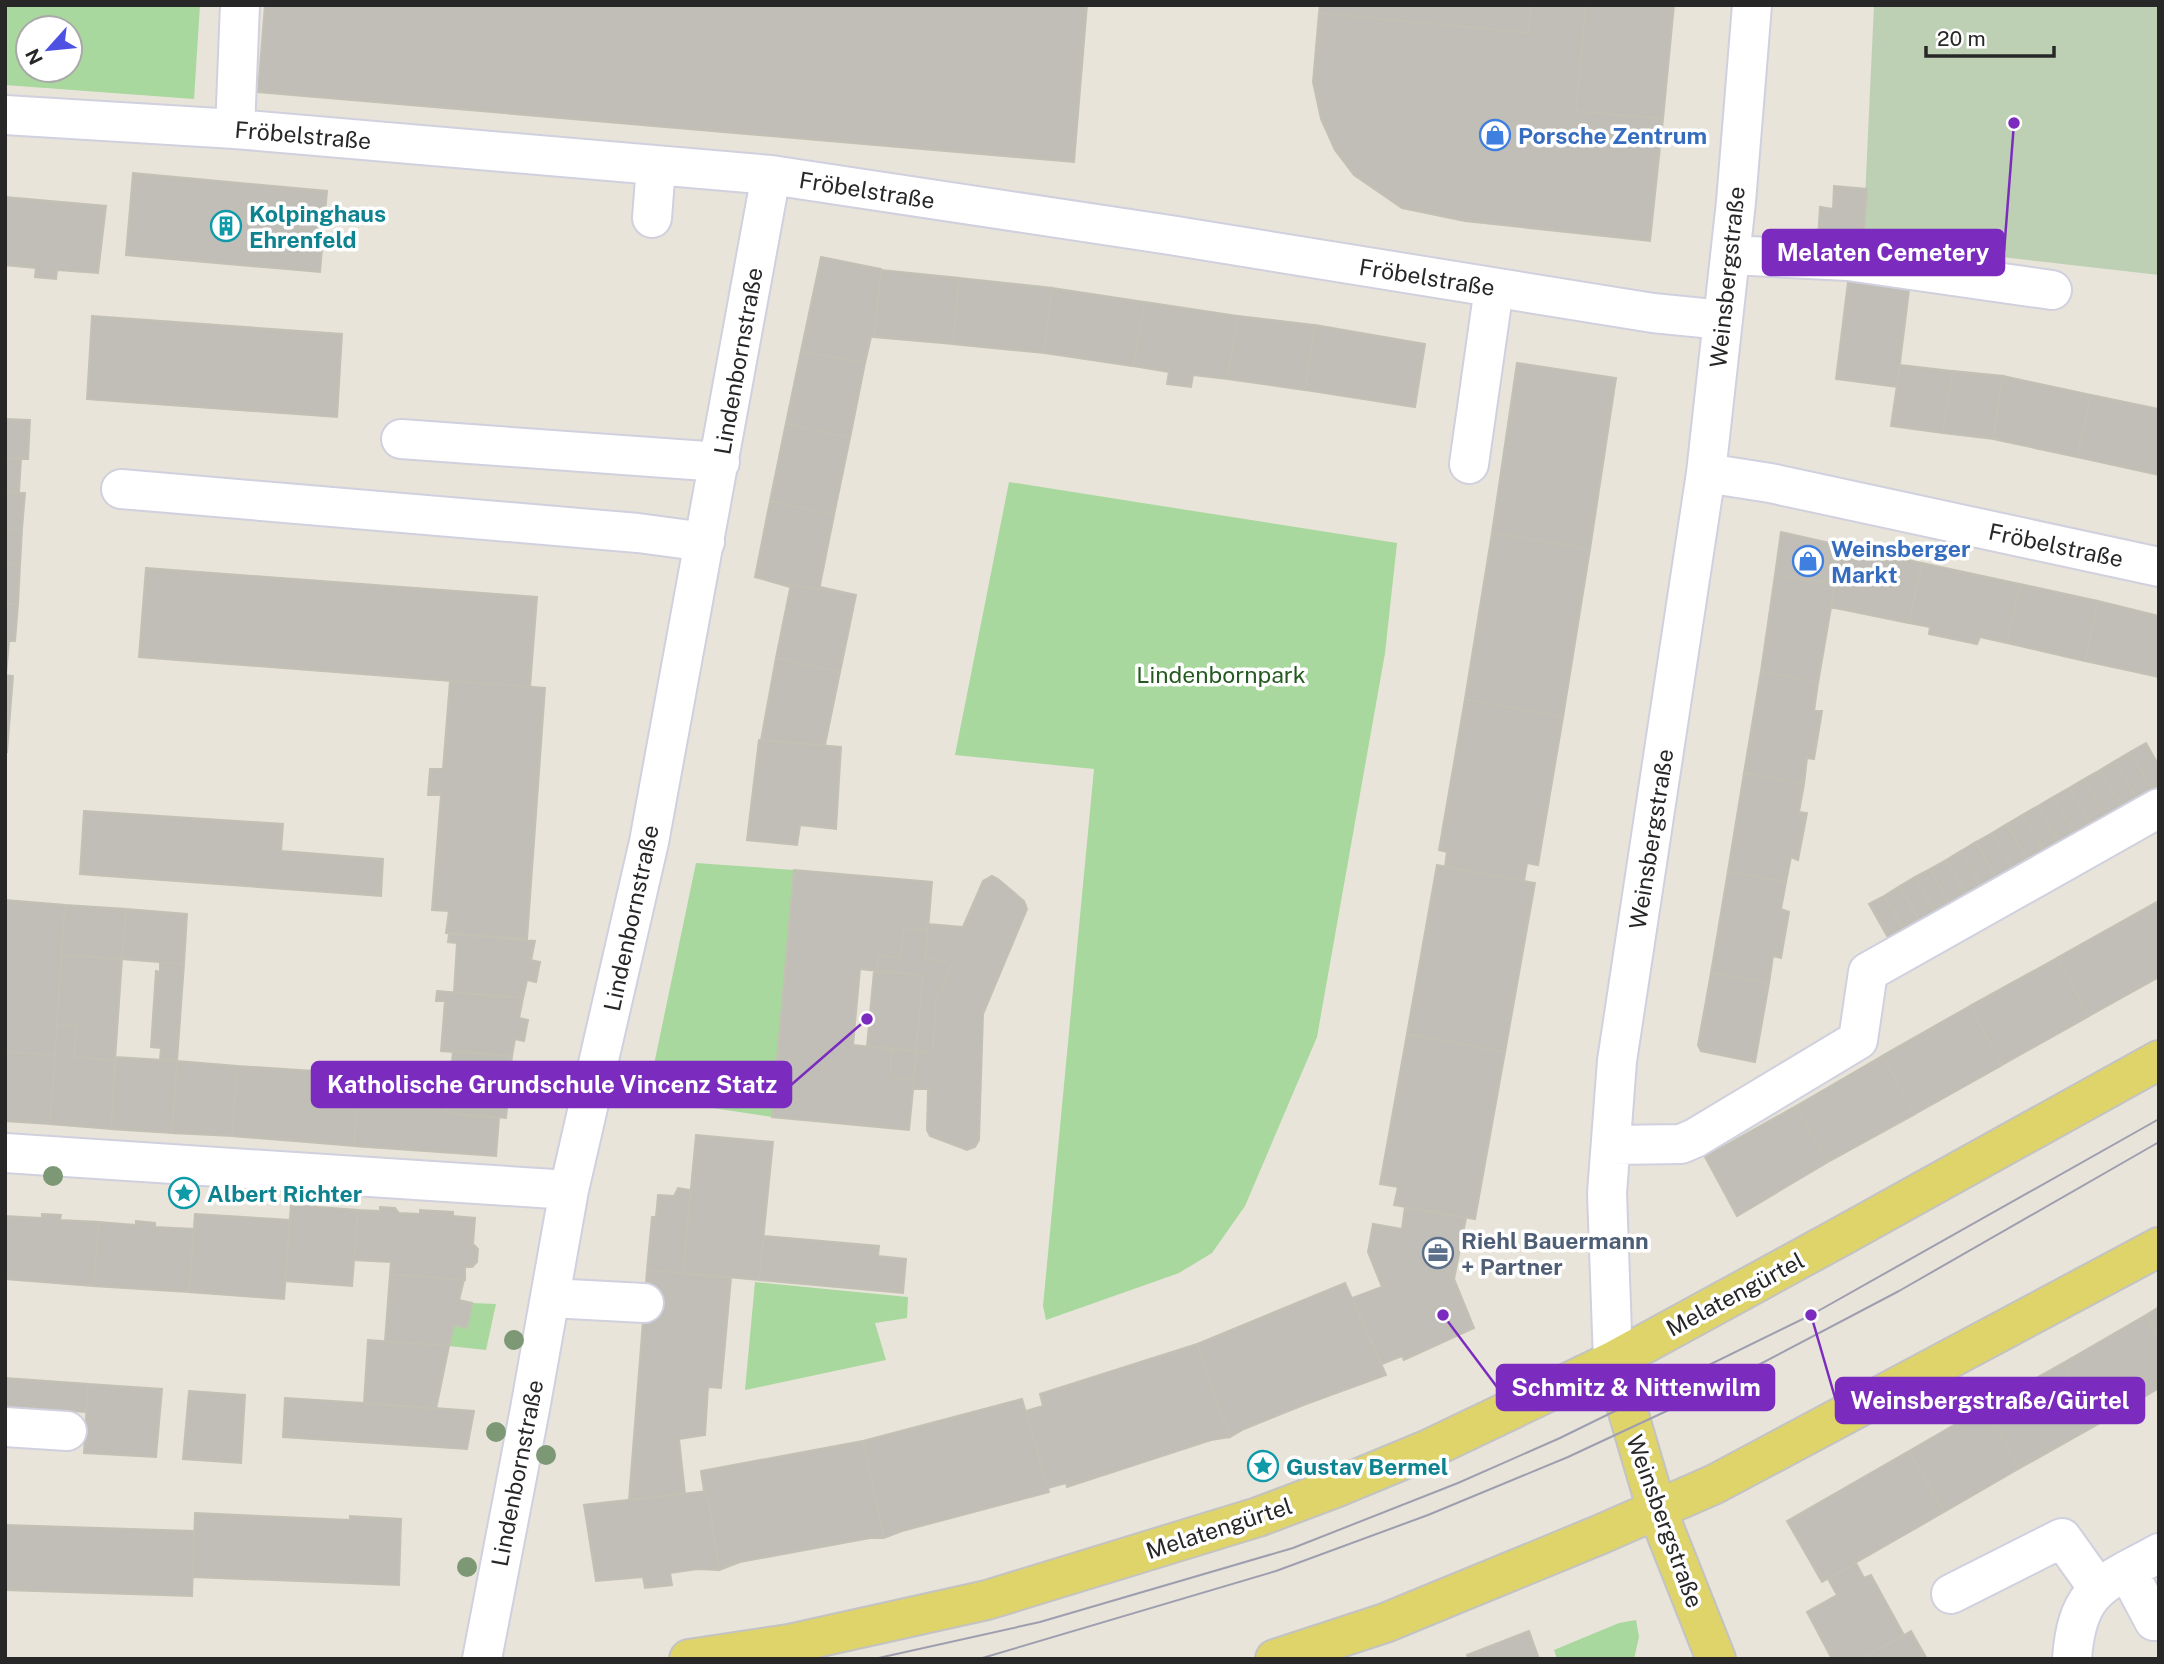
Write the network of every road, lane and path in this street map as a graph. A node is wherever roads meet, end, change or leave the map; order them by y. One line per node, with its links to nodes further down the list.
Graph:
1 (240, 5): 4 (street)
2 (1752, 5): 8 (street, Weinsbergstraße)
3 (5, 115): 4 (street, Fröbelstraße)
4 (235, 128): 5 (street, Fröbelstraße)
5 (656, 166): 6 (street, Fröbelstraße); 7 (street)
6 (771, 176): 9 (street, Fröbelstraße); 13 (street, Lindenbornstraße)
7 (652, 218)
8 (1730, 255): 10 (street); 11 (street, Weinsbergstraße)
9 (1494, 288): 11 (street, Fröbelstraße); 14 (street)
10 (2052, 290)
11 (1723, 320): 15 (street, Weinsbergstraße)
12 (401, 439): 13 (street)
13 (720, 462): 17 (street, Lindenbornstraße)
14 (1469, 464)
15 (1706, 473): 18 (street, Fröbelstraße); 21 (street, Weinsbergstraße)
16 (121, 489): 17 (street)
17 (705, 542): 23 (street, Lindenbornstraße)
18 (2159, 567)
19 (2159, 808): 21 (street)
20 (2159, 1059): 27 (main road, Melatengürtel)
21 (1611, 1145): 27 (street, Weinsbergstraße)
22 (5, 1153): 23 (street)
23 (569, 1190): 25 (street, Lindenbornstraße)
24 (2159, 1247): 30 (main road)
25 (550, 1298): 26 (street); 34 (street, Lindenbornstraße)
26 (645, 1303)
27 (1613, 1361): 30 (main road, Weinsbergstraße); 35 (main road, Melatengürtel)
28 (5, 1427): 29 (street)
29 (67, 1432)
30 (1657, 1510): 36 (main road); 37 (main road, Weinsbergstraße)
31 (2128, 1570): 32 (street); 33 (street); 38 (street)
32 (1951, 1594)
33 (2159, 1618)
34 (482, 1659)
35 (689, 1659)
36 (1275, 1659)
37 (1716, 1659)
38 (2072, 1659)

